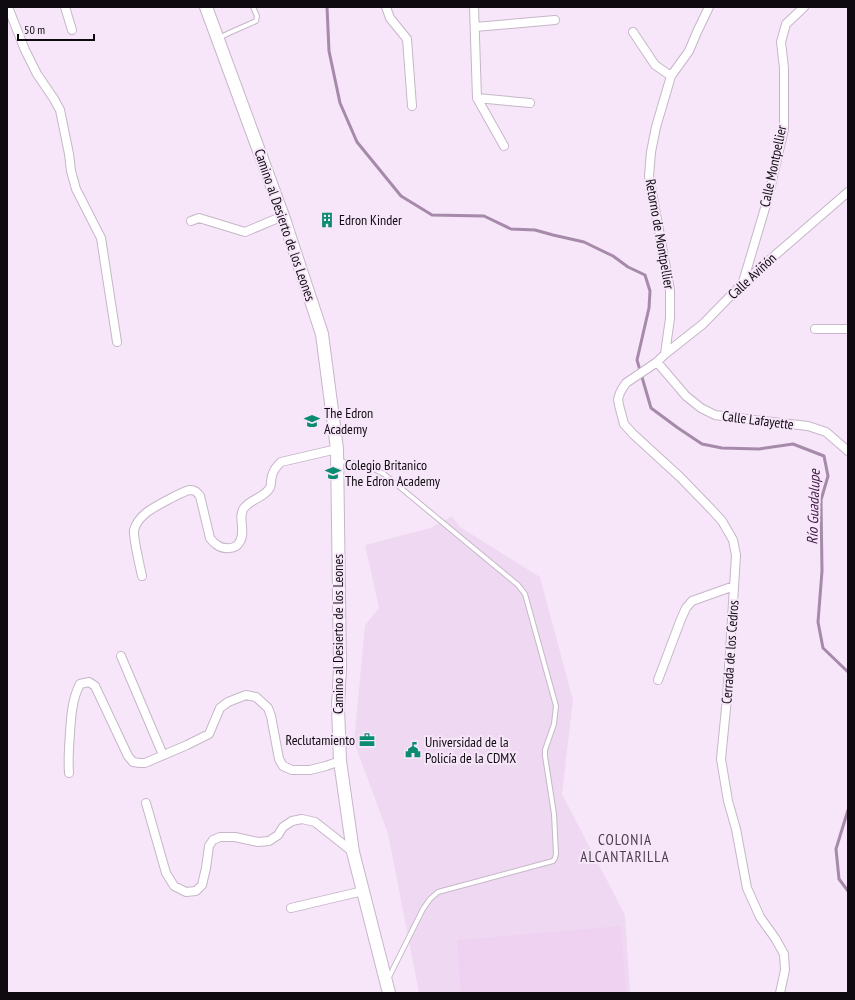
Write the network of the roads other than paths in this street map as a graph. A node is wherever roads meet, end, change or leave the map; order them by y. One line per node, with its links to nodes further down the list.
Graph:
1 (8, 7): 25 (street)
2 (64, 7): 11 (street)
3 (206, 7): 13 (main road, Camino al Desierto de los Leones)
4 (253, 7): 13 (lane)
5 (386, 7): 17 (street)
6 (474, 7): 10 (street)
7 (709, 7): 14 (street, Retorno de Montpellier)
8 (804, 7): 22 (street, Calle Montpellier)
9 (555, 20): 10 (street)
10 (475, 27): 15 (street)
11 (72, 30)
12 (632, 32): 14 (street)
13 (218, 39): 20 (main road, Camino al Desierto de los Leones)
14 (671, 76): 26 (street, Retorno de Montpellier)
15 (477, 98): 16 (street); 18 (street)
16 (530, 103)
17 (412, 106)
18 (504, 146)
19 (848, 192): 22 (street, Calle Aviñón)
20 (283, 216): 21 (street); 29 (main road, Camino al Desierto de los Leones)
21 (191, 221)
22 (743, 283): 26 (street, Calle Aviñón)
23 (848, 328): 24 (street)
24 (815, 329)
25 (117, 342)
26 (665, 354): 27 (street, Calle Aviñón)
27 (656, 362): 28 (street, Calle Lafayette); 31 (street, Cerrada de los Cedros)
28 (848, 451)
29 (337, 455): 30 (street); 35 (main road, Camino al Desierto de los Leones); 41 (lane)
30 (142, 576)
31 (734, 586): 33 (street); 42 (street, Cerrada de los Cedros)
32 (121, 656): 34 (street)
33 (658, 680)
34 (163, 755): 35 (street); 36 (street)
35 (340, 761): 38 (main road, Camino al Desierto de los Leones)
36 (69, 773)
37 (146, 803): 38 (street)
38 (353, 852): 39 (main road, Camino al Desierto de los Leones)
39 (363, 891): 40 (street); 41 (main road, Camino al Desierto de los Leones)
40 (291, 908)
41 (388, 988)
42 (780, 993)

